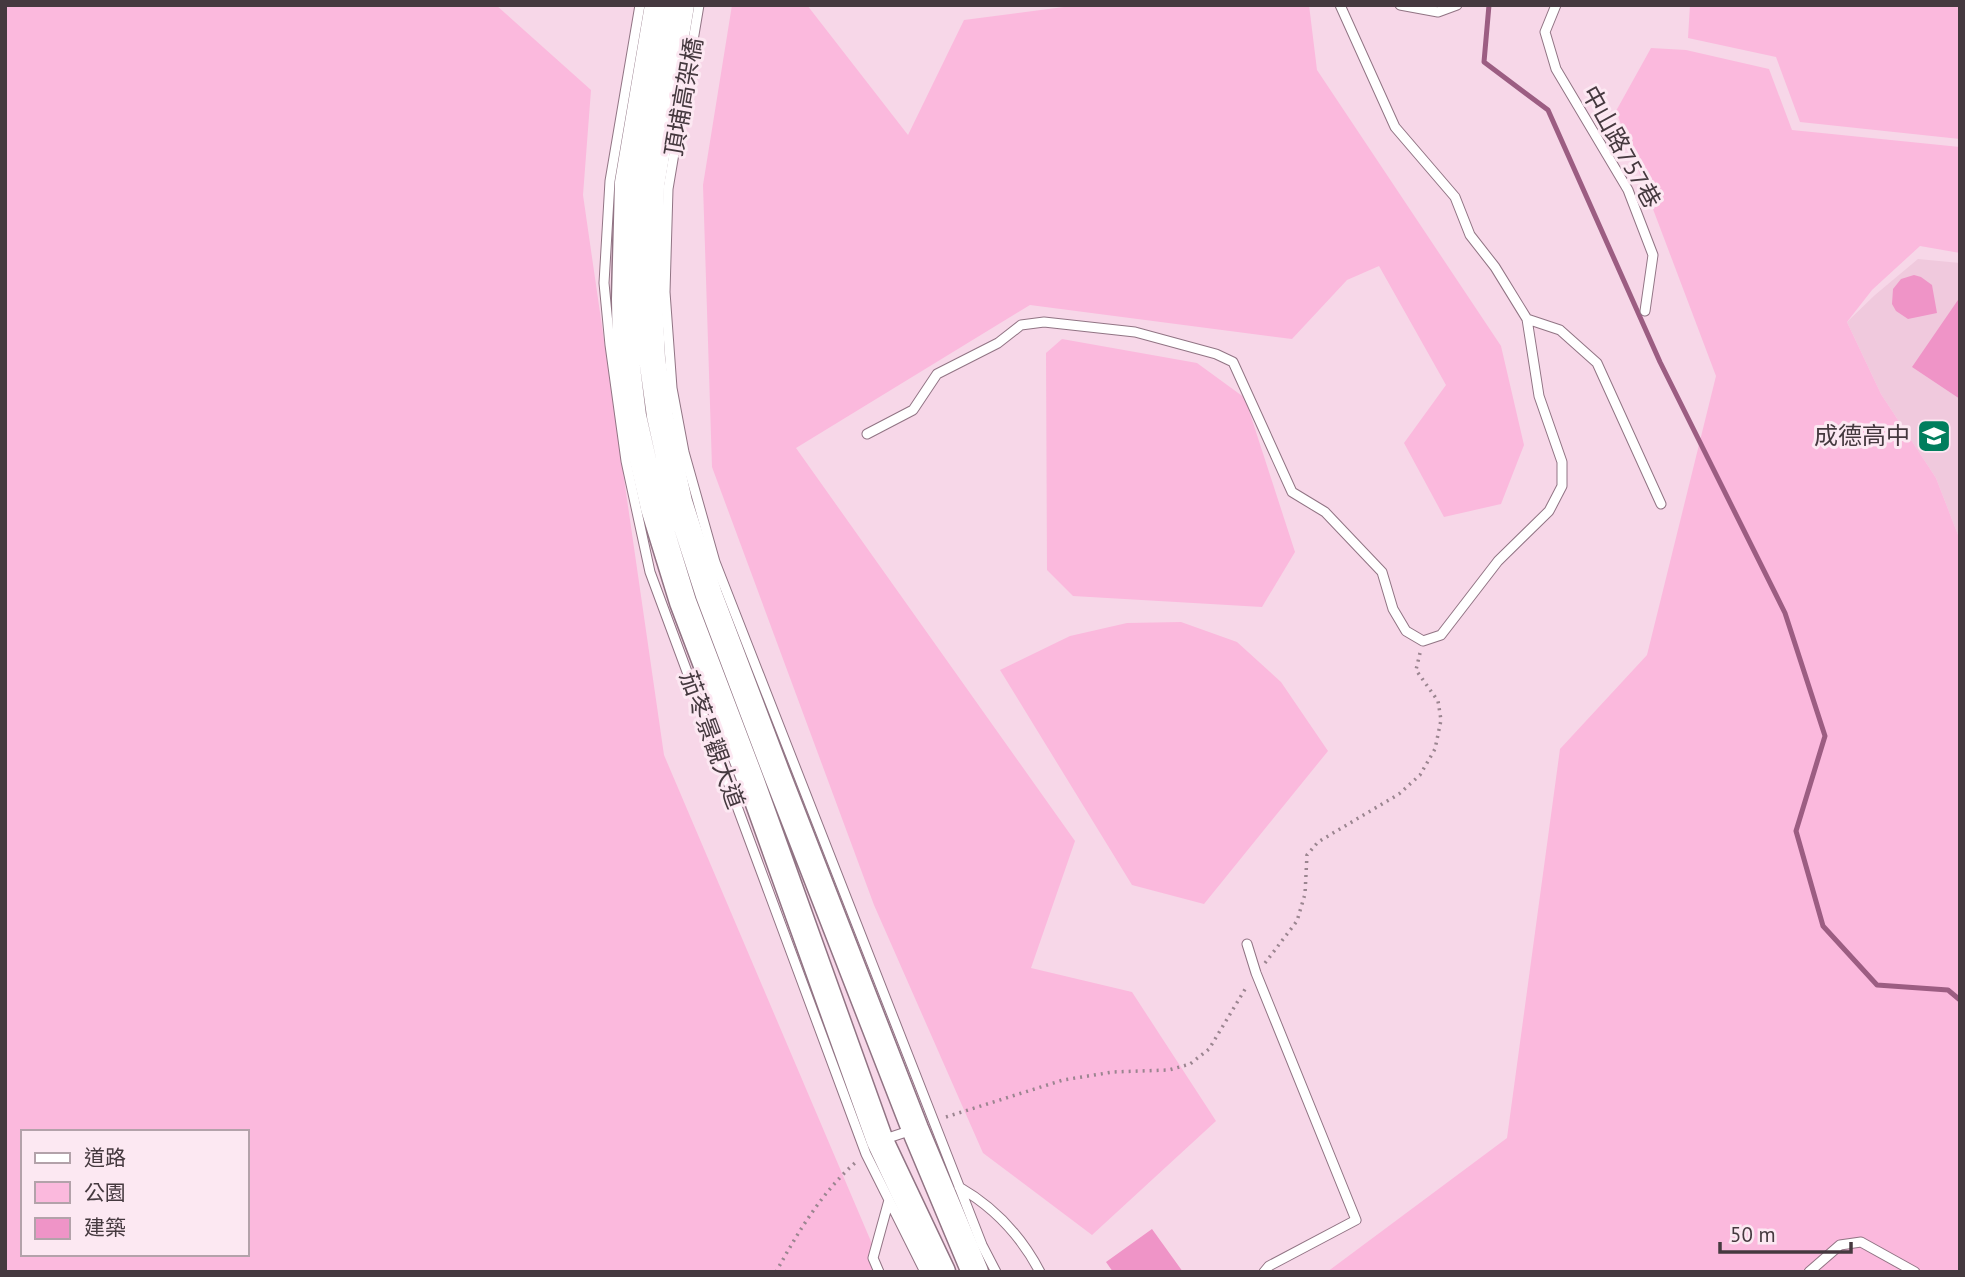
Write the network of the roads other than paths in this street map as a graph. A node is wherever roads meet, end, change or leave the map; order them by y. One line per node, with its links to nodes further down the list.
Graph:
1 (640, 5): 9 (lane)
2 (658, 5): 9 (street, 頂埔高架橋)
3 (681, 5): 9 (street, 頂埔高架橋)
4 (699, 5): 9 (lane, 頂埔高架橋)
5 (1340, 5): 11 (lane)
6 (1400, 5): 7 (lane)
7 (1457, 5)
8 (1556, 5): 10 (lane, 中山路757巷)
9 (639, 184): 15 (street, 茄苳景觀大道); 16 (street, 茄苳景觀大道)
10 (1646, 311)
11 (1527, 318): 12 (lane); 13 (lane)
12 (867, 434)
13 (1661, 504)
14 (1247, 944): 25 (lane)
15 (925, 1125): 16 (lane); 17 (lane, 茄苳景觀大道); 22 (street, 茄苳景觀大道)
16 (873, 1147): 18 (lane, 茄苳景觀大道); 21 (street, 茄苳景觀大道)
17 (959, 1187): 23 (lane, 茄苳景觀大道); 24 (lane)
18 (889, 1200): 19 (lane); 20 (lane, 茄苳景觀大道)
19 (879, 1272)
20 (925, 1272)
21 (942, 1272)
22 (975, 1272)
23 (996, 1272)
24 (1040, 1272)
25 (1264, 1272)
26 (1810, 1272): 27 (lane)
27 (1915, 1272)

